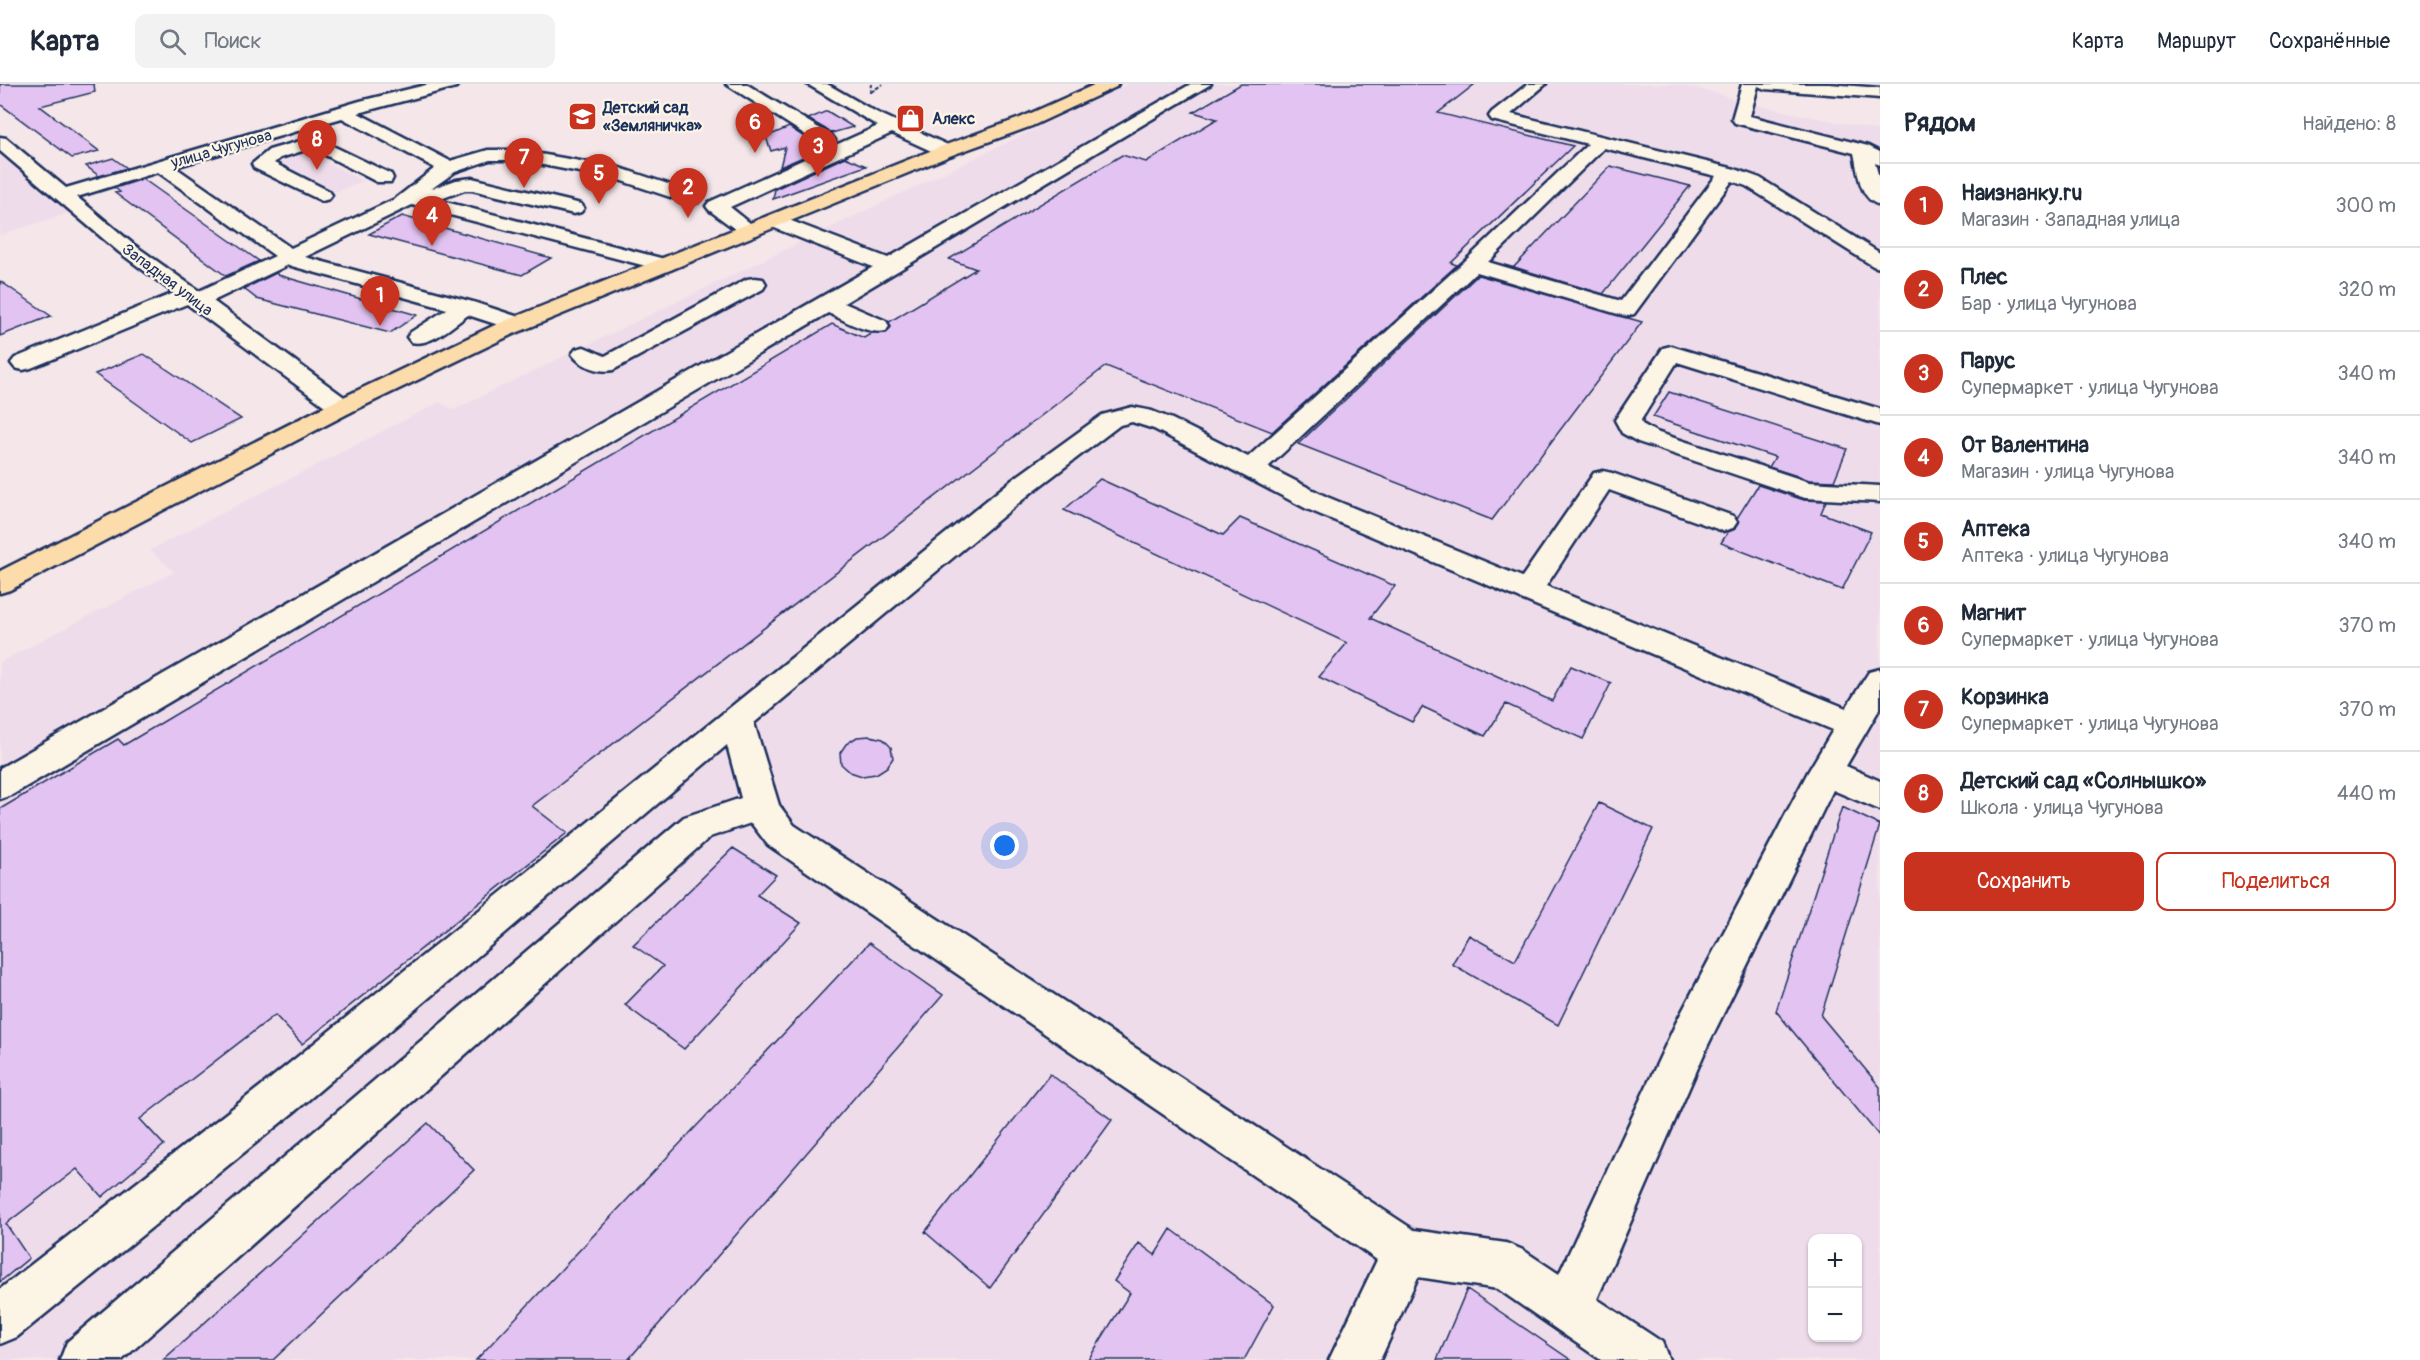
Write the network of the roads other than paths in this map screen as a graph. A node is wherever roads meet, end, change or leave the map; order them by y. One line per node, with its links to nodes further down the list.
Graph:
1 (450, 84): 10 (street, улица Чугунова)
2 (734, 84): 12 (street)
3 (815, 84): 11 (street)
4 (1110, 84): 18 (main road)
5 (1203, 84): 38 (street)
6 (1538, 84): 14 (street)
7 (1750, 84): 17 (street)
8 (1765, 84): 9 (street)
9 (1880, 93)
10 (344, 112): 13 (street, улица Чугунова); 22 (street)
11 (892, 126): 16 (street); 18 (street)
12 (826, 140): 16 (street); 27 (street)
13 (248, 141): 19 (street); 21 (street, улица Чугунова)
14 (1600, 141): 23 (street); 36 (street)
15 (0, 142): 25 (street, Западная улица)
16 (849, 146): 30 (street)
17 (1862, 150): 20 (street); 29 (street)
18 (946, 151): 32 (main road)
19 (273, 155): 24 (street); 26 (street)
20 (1880, 159)
21 (161, 166): 25 (street, улица Чугунова); 34 (street)
22 (448, 168): 27 (street); 28 (street)
23 (1728, 173): 35 (street); 36 (street)
24 (384, 178)
25 (62, 195): 39 (street, Западная улица)
26 (322, 195)
27 (691, 198): 30 (street)
28 (412, 199): 31 (street); 34 (street); 37 (street)
29 (1880, 199)
30 (716, 206): 33 (street)
31 (574, 208)
32 (774, 221): 33 (main road); 38 (street)
33 (750, 231): 37 (main road)
34 (287, 257): 39 (street); 42 (street)
35 (1880, 262)
36 (1473, 264): 50 (street)
37 (665, 265): 43 (main road)
38 (889, 266): 41 (street)
39 (193, 298): 47 (street); 48 (street, Западная улица)
40 (762, 303): 41 (street); 46 (street); 59 (street)
41 (824, 303): 44 (street)
42 (465, 307): 43 (street); 45 (street)
43 (518, 324): 48 (main road)
44 (878, 326)
45 (419, 337)
46 (584, 354)
47 (22, 363)
48 (342, 407): 53 (main road)
49 (1880, 417): 51 (street)
50 (1251, 469): 54 (street); 56 (street)
51 (1880, 494)
52 (1723, 522): 54 (street)
53 (0, 583)
54 (1528, 590): 57 (street)
55 (1880, 680): 57 (street)
56 (736, 719): 61 (street); 64 (street)
57 (1854, 725): 58 (street)
58 (1825, 772): 60 (street); 63 (street)
59 (0, 785)
60 (1880, 796)
61 (761, 805): 62 (street); 65 (street)
62 (1406, 1252): 63 (street); 66 (street)
63 (1568, 1309): 67 (street)
64 (0, 1320)
65 (85, 1360)
66 (1354, 1360)
67 (1644, 1360)

